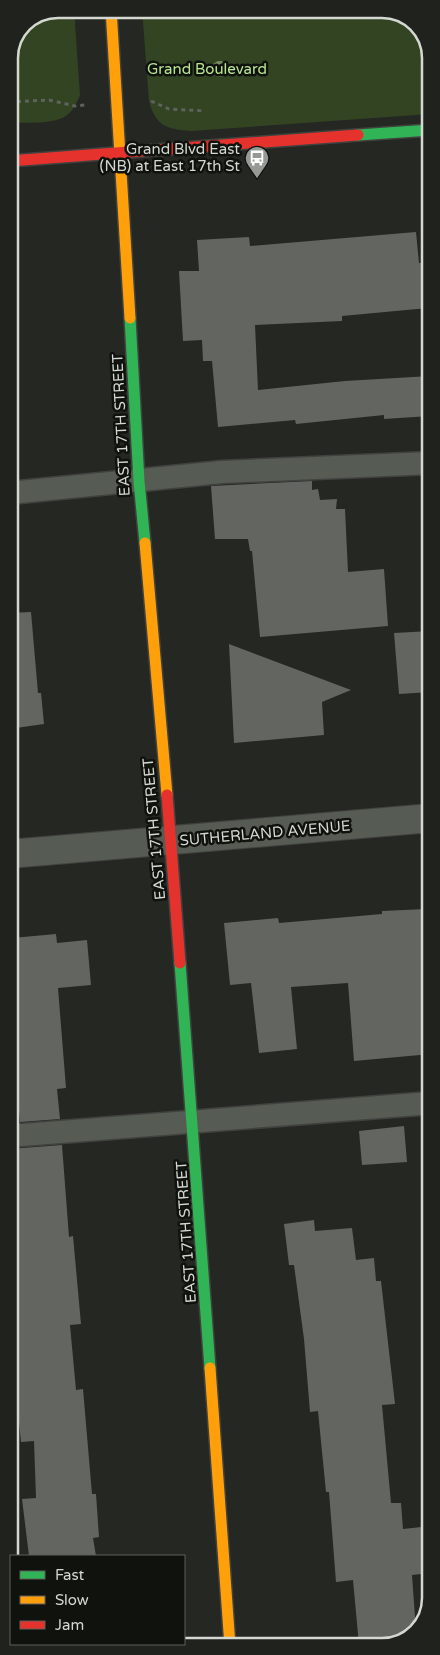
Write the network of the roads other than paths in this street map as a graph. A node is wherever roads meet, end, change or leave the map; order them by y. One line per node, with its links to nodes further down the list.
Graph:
1 (112, 18): 3 (street, EAST 17TH STREET)
2 (422, 131): 3 (street)
3 (121, 152): 4 (street); 6 (street, EAST 17TH STREET)
4 (18, 160)
5 (422, 463): 6 (lane)
6 (139, 481): 7 (lane); 9 (street, EAST 17TH STREET)
7 (18, 492)
8 (422, 819): 9 (street, SUTHERLAND AVENUE)
9 (171, 841): 10 (street, SUTHERLAND AVENUE); 12 (street, EAST 17TH STREET)
10 (18, 853)
11 (422, 1104): 12 (lane)
12 (193, 1122): 13 (lane); 14 (street, EAST 17TH STREET)
13 (18, 1135)
14 (229, 1638)

